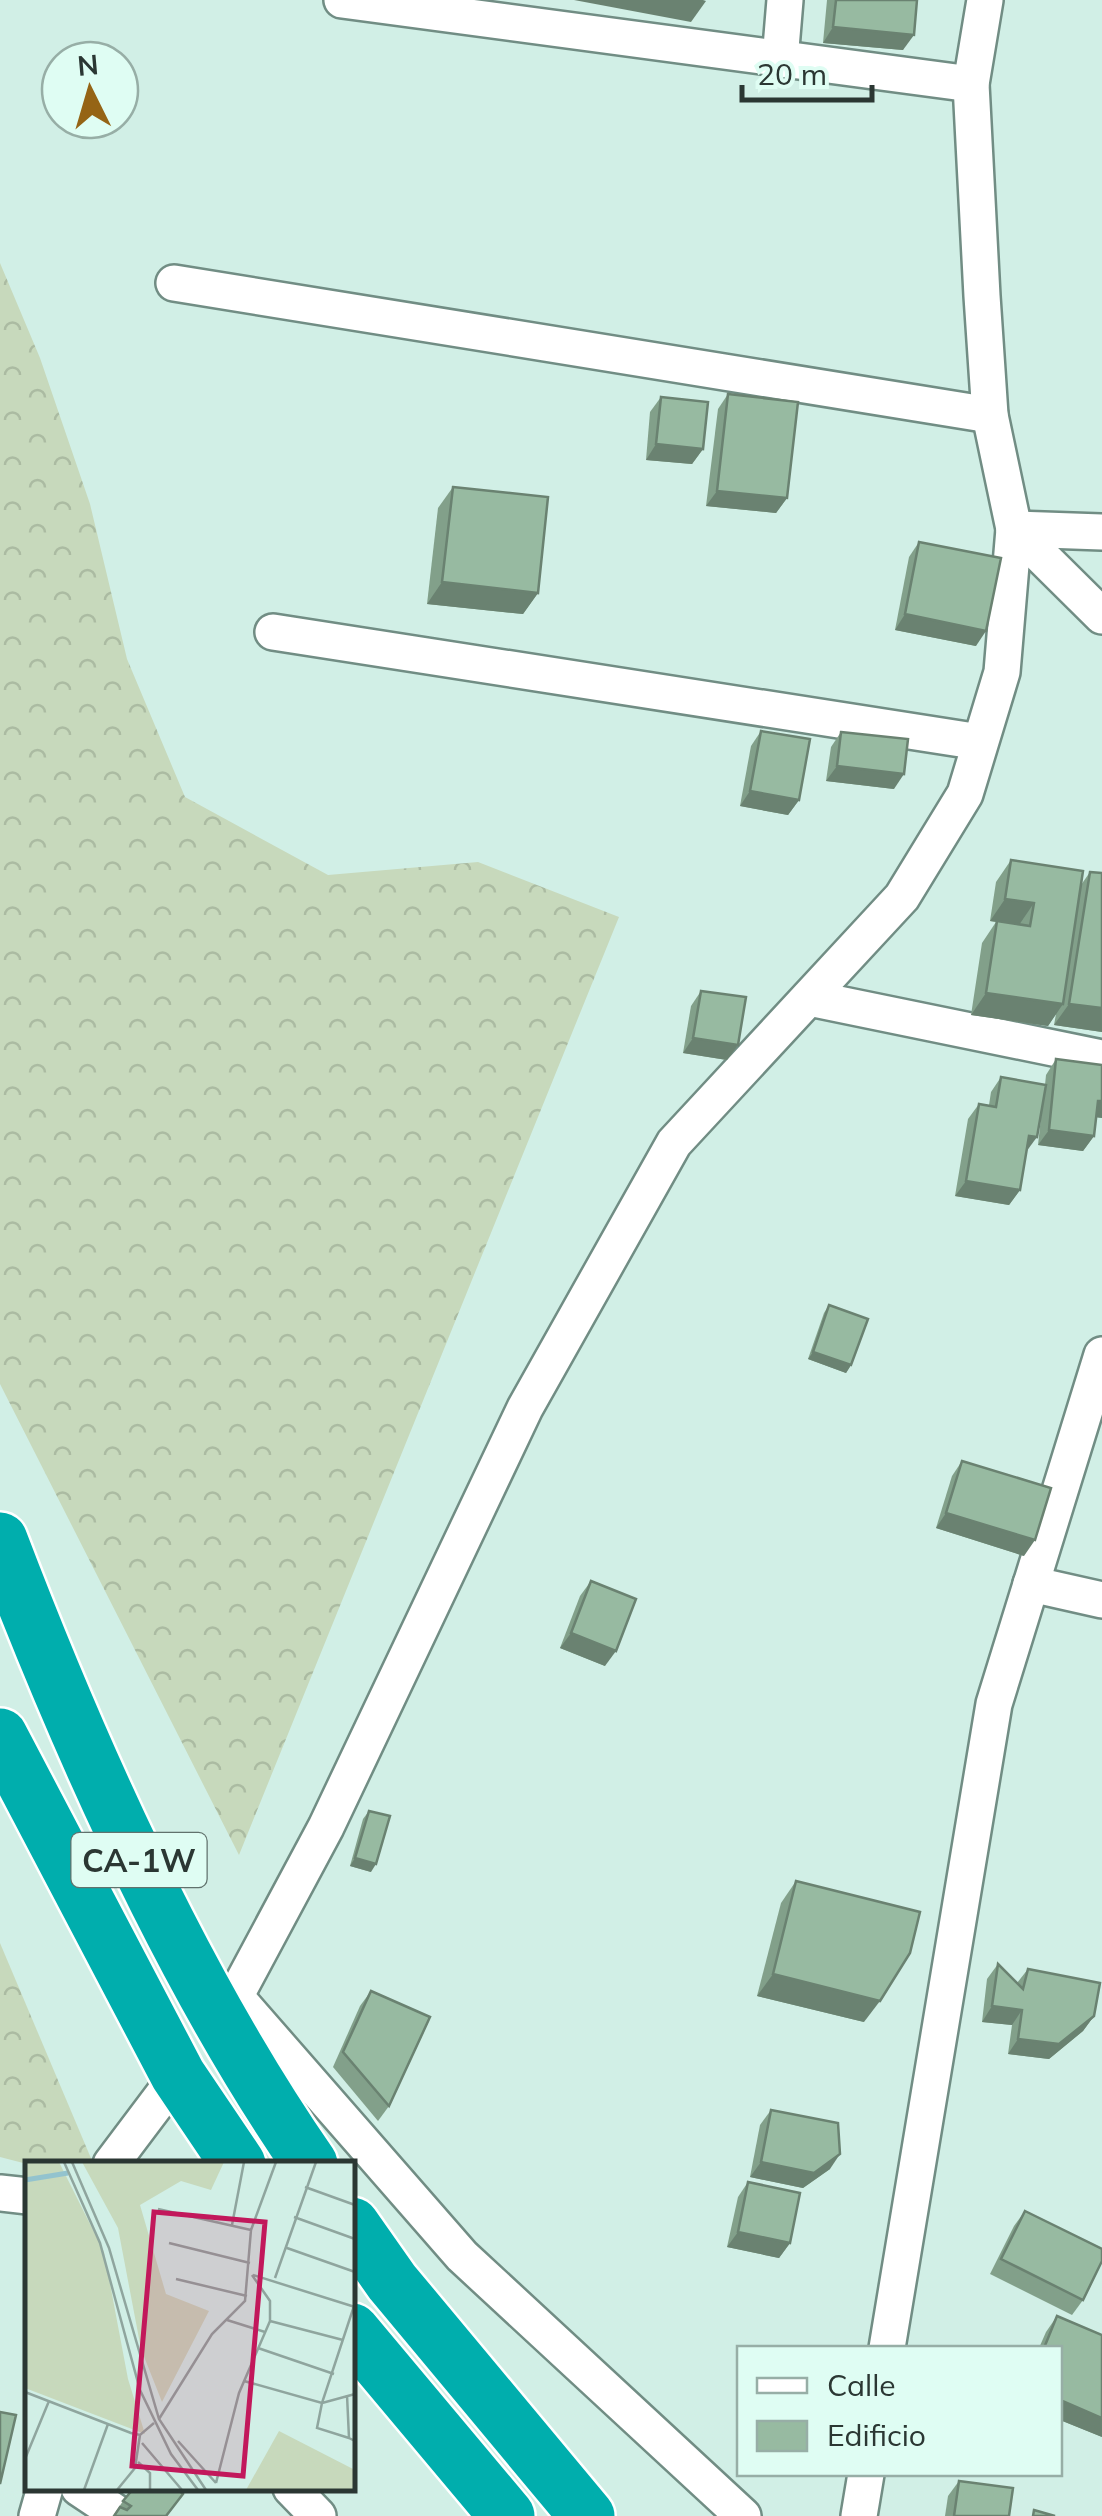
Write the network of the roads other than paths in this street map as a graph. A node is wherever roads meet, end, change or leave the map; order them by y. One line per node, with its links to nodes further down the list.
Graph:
1 (342, 0): 4 (street)
2 (785, 0): 4 (street)
3 (984, 0): 5 (street)
4 (780, 60): 5 (street)
5 (971, 84): 7 (street)
6 (174, 283): 7 (street)
7 (990, 415): 8 (street)
8 (1014, 530): 9 (street); 10 (street); 12 (street)
9 (1102, 532)
10 (1102, 616)
11 (274, 632): 12 (street)
12 (980, 742): 13 (street)
13 (809, 998): 14 (street); 20 (street)
14 (1102, 1058)
15 (1102, 1355): 17 (street)
16 (0, 1540): 20 (highway, CA-1W)
17 (1031, 1584): 18 (street); 29 (street)
18 (1102, 1600)
19 (0, 1736): 21 (highway, CA-1W)
20 (227, 2010): 24 (highway, CA-1W); 39 (street)
21 (178, 2075): 22 (street); 23 (highway, CA-1W)
22 (113, 2161)
23 (236, 2161)
24 (308, 2161)
25 (0, 2193): 26 (street)
26 (25, 2196)
27 (355, 2229): 38 (highway)
28 (355, 2335): 37 (highway)
29 (887, 2346)
30 (866, 2476): 40 (street)
31 (44, 2491): 34 (street)
32 (84, 2491): 35 (street)
33 (294, 2491): 36 (street)
34 (38, 2516)
35 (121, 2516)
36 (318, 2516)
37 (507, 2516)
38 (587, 2516)
39 (743, 2516)
40 (859, 2516)

